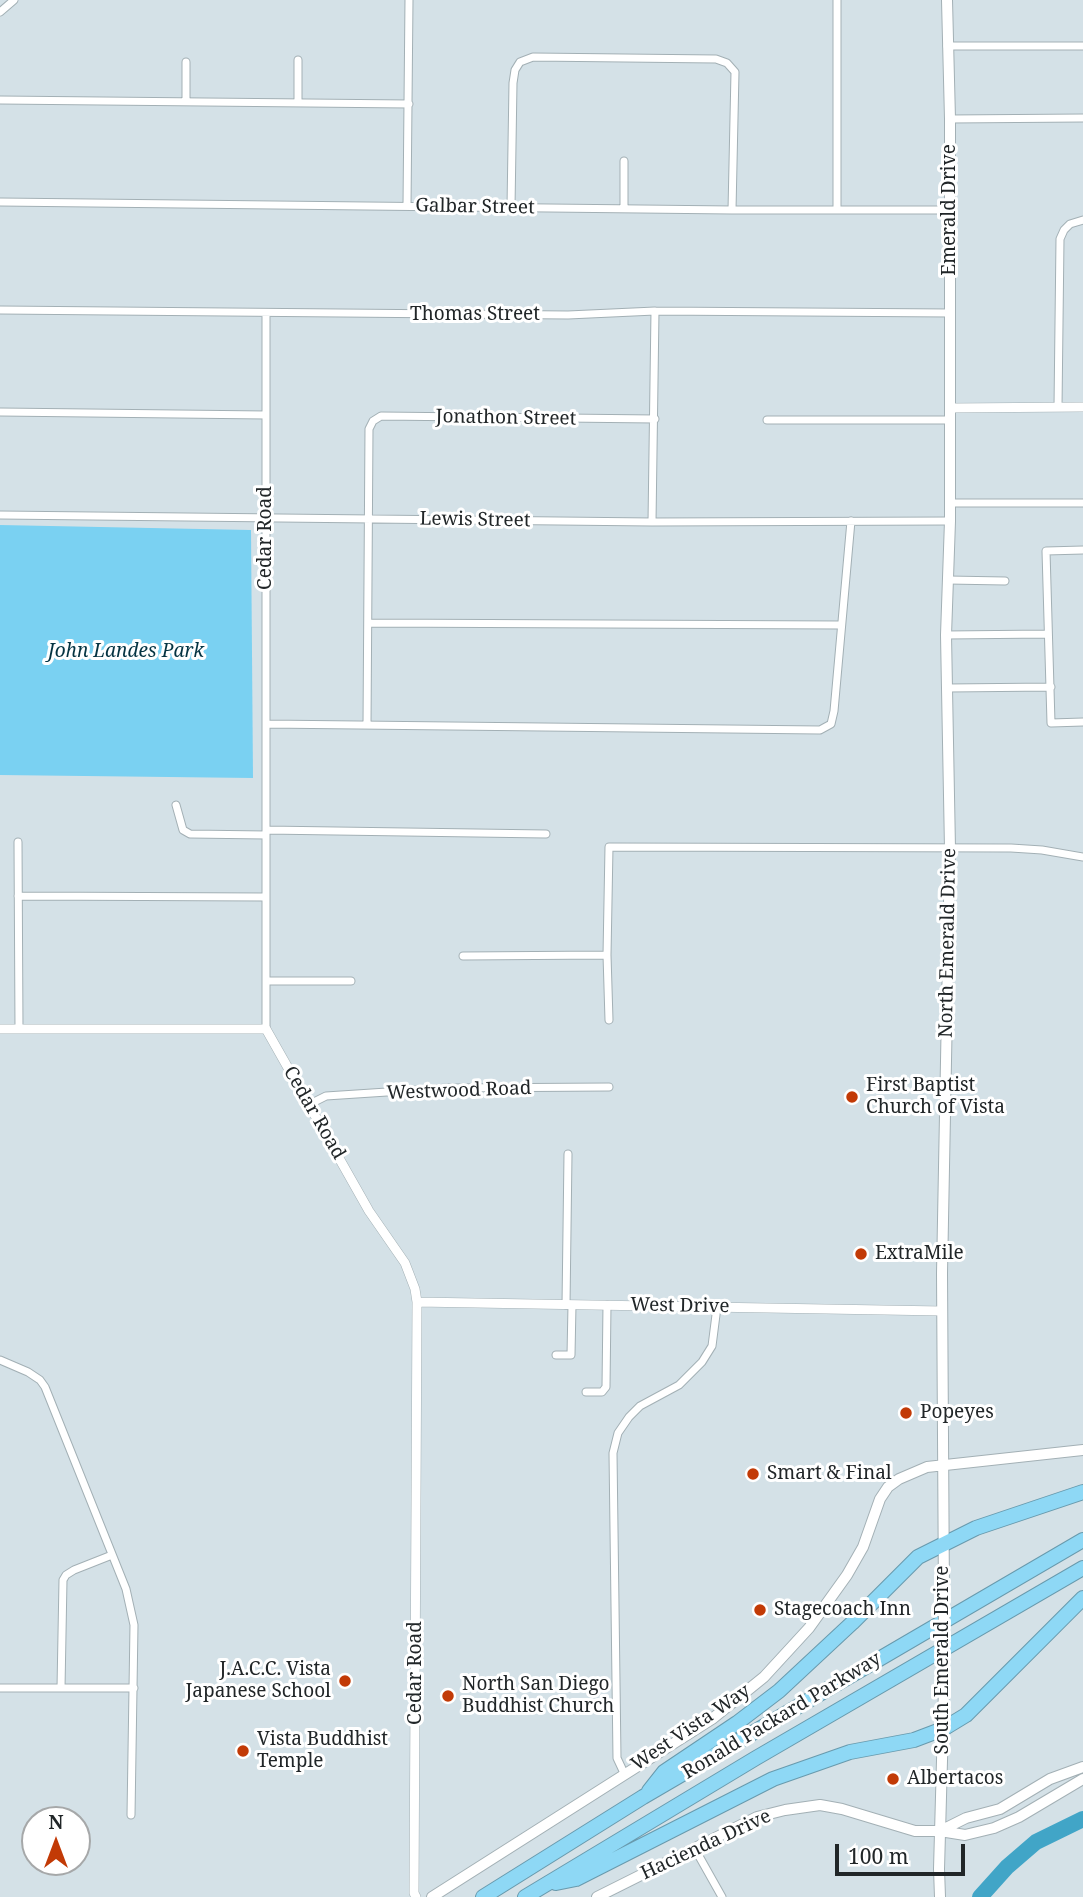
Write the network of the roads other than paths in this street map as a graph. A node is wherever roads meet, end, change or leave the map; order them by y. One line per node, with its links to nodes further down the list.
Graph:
1 (14, 0): 5 (street)
2 (409, 0): 13 (street)
3 (837, 0): 21 (street)
4 (947, 0): 6 (main road, Emerald Drive)
5 (0, 12)
6 (947, 46): 7 (street); 15 (main road, Emerald Drive)
7 (1083, 46)
8 (298, 60): 12 (street)
9 (186, 62): 11 (street)
10 (0, 100): 11 (street)
11 (186, 102): 12 (street)
12 (298, 103): 13 (street)
13 (409, 104): 18 (street)
14 (1083, 118): 15 (street)
15 (950, 119): 22 (main road, Emerald Drive)
16 (624, 162): 20 (street)
17 (0, 202): 18 (street, Galbar Street)
18 (407, 206): 19 (street, Galbar Street)
19 (512, 207): 20 (street, Galbar Street); 23 (street)
20 (624, 208): 23 (street, Galbar Street)
21 (837, 209): 22 (street, Galbar Street); 23 (street, Galbar Street)
22 (950, 209): 27 (main road, Emerald Drive)
23 (732, 210)
24 (1083, 220): 29 (street)
25 (0, 310): 28 (street, Thomas Street)
26 (655, 311): 27 (street, Thomas Street); 28 (street, Thomas Street); 34 (street)
27 (950, 313): 32 (main road, Emerald Drive)
28 (266, 314): 33 (street, Cedar Road)
29 (1058, 407): 30 (street); 32 (street)
30 (1083, 407)
31 (0, 412): 33 (street)
32 (950, 414): 35 (street); 37 (main road, North Emerald Drive)
33 (266, 415): 39 (street, Cedar Road)
34 (655, 419): 40 (street, Jonathon Street); 43 (street)
35 (767, 420)
36 (1083, 502): 37 (street)
37 (950, 503): 42 (main road, North Emerald Drive)
38 (0, 515): 39 (street, Lewis Street)
39 (267, 517): 40 (street, Lewis Street); 54 (street, Cedar Road)
40 (368, 519): 43 (street, Lewis Street); 47 (street)
41 (851, 521): 42 (street, Lewis Street); 43 (street, Lewis Street); 48 (street)
42 (950, 521): 45 (main road, North Emerald Drive)
43 (652, 522)
44 (1083, 550): 49 (street)
45 (948, 580): 46 (street); 50 (main road, North Emerald Drive)
46 (1005, 581)
47 (368, 623): 48 (street); 55 (street)
48 (841, 625): 55 (street)
49 (1048, 634): 50 (street); 51 (street)
50 (946, 635): 52 (main road, North Emerald Drive)
51 (1051, 687): 52 (street); 53 (street)
52 (948, 688): 60 (main road, North Emerald Drive)
53 (1083, 722)
54 (266, 724): 55 (street); 57 (street, Cedar Road)
55 (367, 726)
56 (176, 805): 57 (street)
57 (266, 833): 58 (street); 63 (street, Cedar Road)
58 (546, 834)
59 (18, 842): 62 (street)
60 (950, 849): 61 (street); 64 (street); 79 (main road, North Emerald Drive)
61 (1083, 857)
62 (18, 896): 63 (street); 70 (street)
63 (266, 897): 66 (street, Cedar Road)
64 (607, 955): 65 (street); 68 (street)
65 (463, 956)
66 (266, 981): 67 (street); 71 (street, Cedar Road)
67 (351, 981)
68 (609, 1020)
69 (0, 1028): 70 (street)
70 (19, 1028): 71 (street)
71 (266, 1028): 73 (street, Cedar Road)
72 (609, 1087): 73 (street, Westwood Road)
73 (310, 1104): 75 (street, Cedar Road)
74 (568, 1154): 76 (street)
75 (417, 1302): 76 (street, West Drive); 103 (street, Cedar Road)
76 (569, 1305): 77 (street, West Drive); 80 (street)
77 (607, 1305): 78 (street, West Drive); 82 (street)
78 (717, 1307): 79 (street, West Drive); 96 (street)
79 (942, 1311): 84 (main road, North Emerald Drive)
80 (556, 1355)
81 (0, 1360): 88 (street)
82 (586, 1391)
83 (1083, 1450): 84 (main road, West Vista Way)
84 (943, 1466): 87 (main road, South Emerald Drive); 96 (main road, West Vista Way)
85 (1083, 1492): 87 (highway)
86 (1083, 1540): 98 (highway, Ronald Packard Parkway)
87 (943, 1545): 94 (main road, South Emerald Drive, bridge); 98 (highway)
88 (112, 1555): 92 (street); 93 (street)
89 (1083, 1567): 102 (highway, Ronald Packard Parkway)
90 (1083, 1598): 94 (highway)
91 (0, 1688): 92 (street)
92 (61, 1688): 93 (street)
93 (134, 1688): 99 (street)
94 (943, 1729): 100 (main road, South Emerald Drive); 102 (highway)
95 (1083, 1767): 100 (main road)
96 (624, 1773): 104 (main road, West Vista Way)
97 (1083, 1779): 100 (main road, Hacienda Drive)
98 (643, 1797): 105 (highway, Ronald Packard Parkway)
99 (131, 1815)
100 (940, 1831): 101 (main road, Hacienda Drive); 109 (main road, South Emerald Drive)
101 (695, 1849): 107 (main road, Hacienda Drive); 108 (street)
102 (545, 1885): 106 (highway, Ronald Packard Parkway)
103 (416, 1897)
104 (432, 1897)
105 (483, 1897)
106 (525, 1897)
107 (597, 1897)
108 (722, 1897)
109 (940, 1897)

